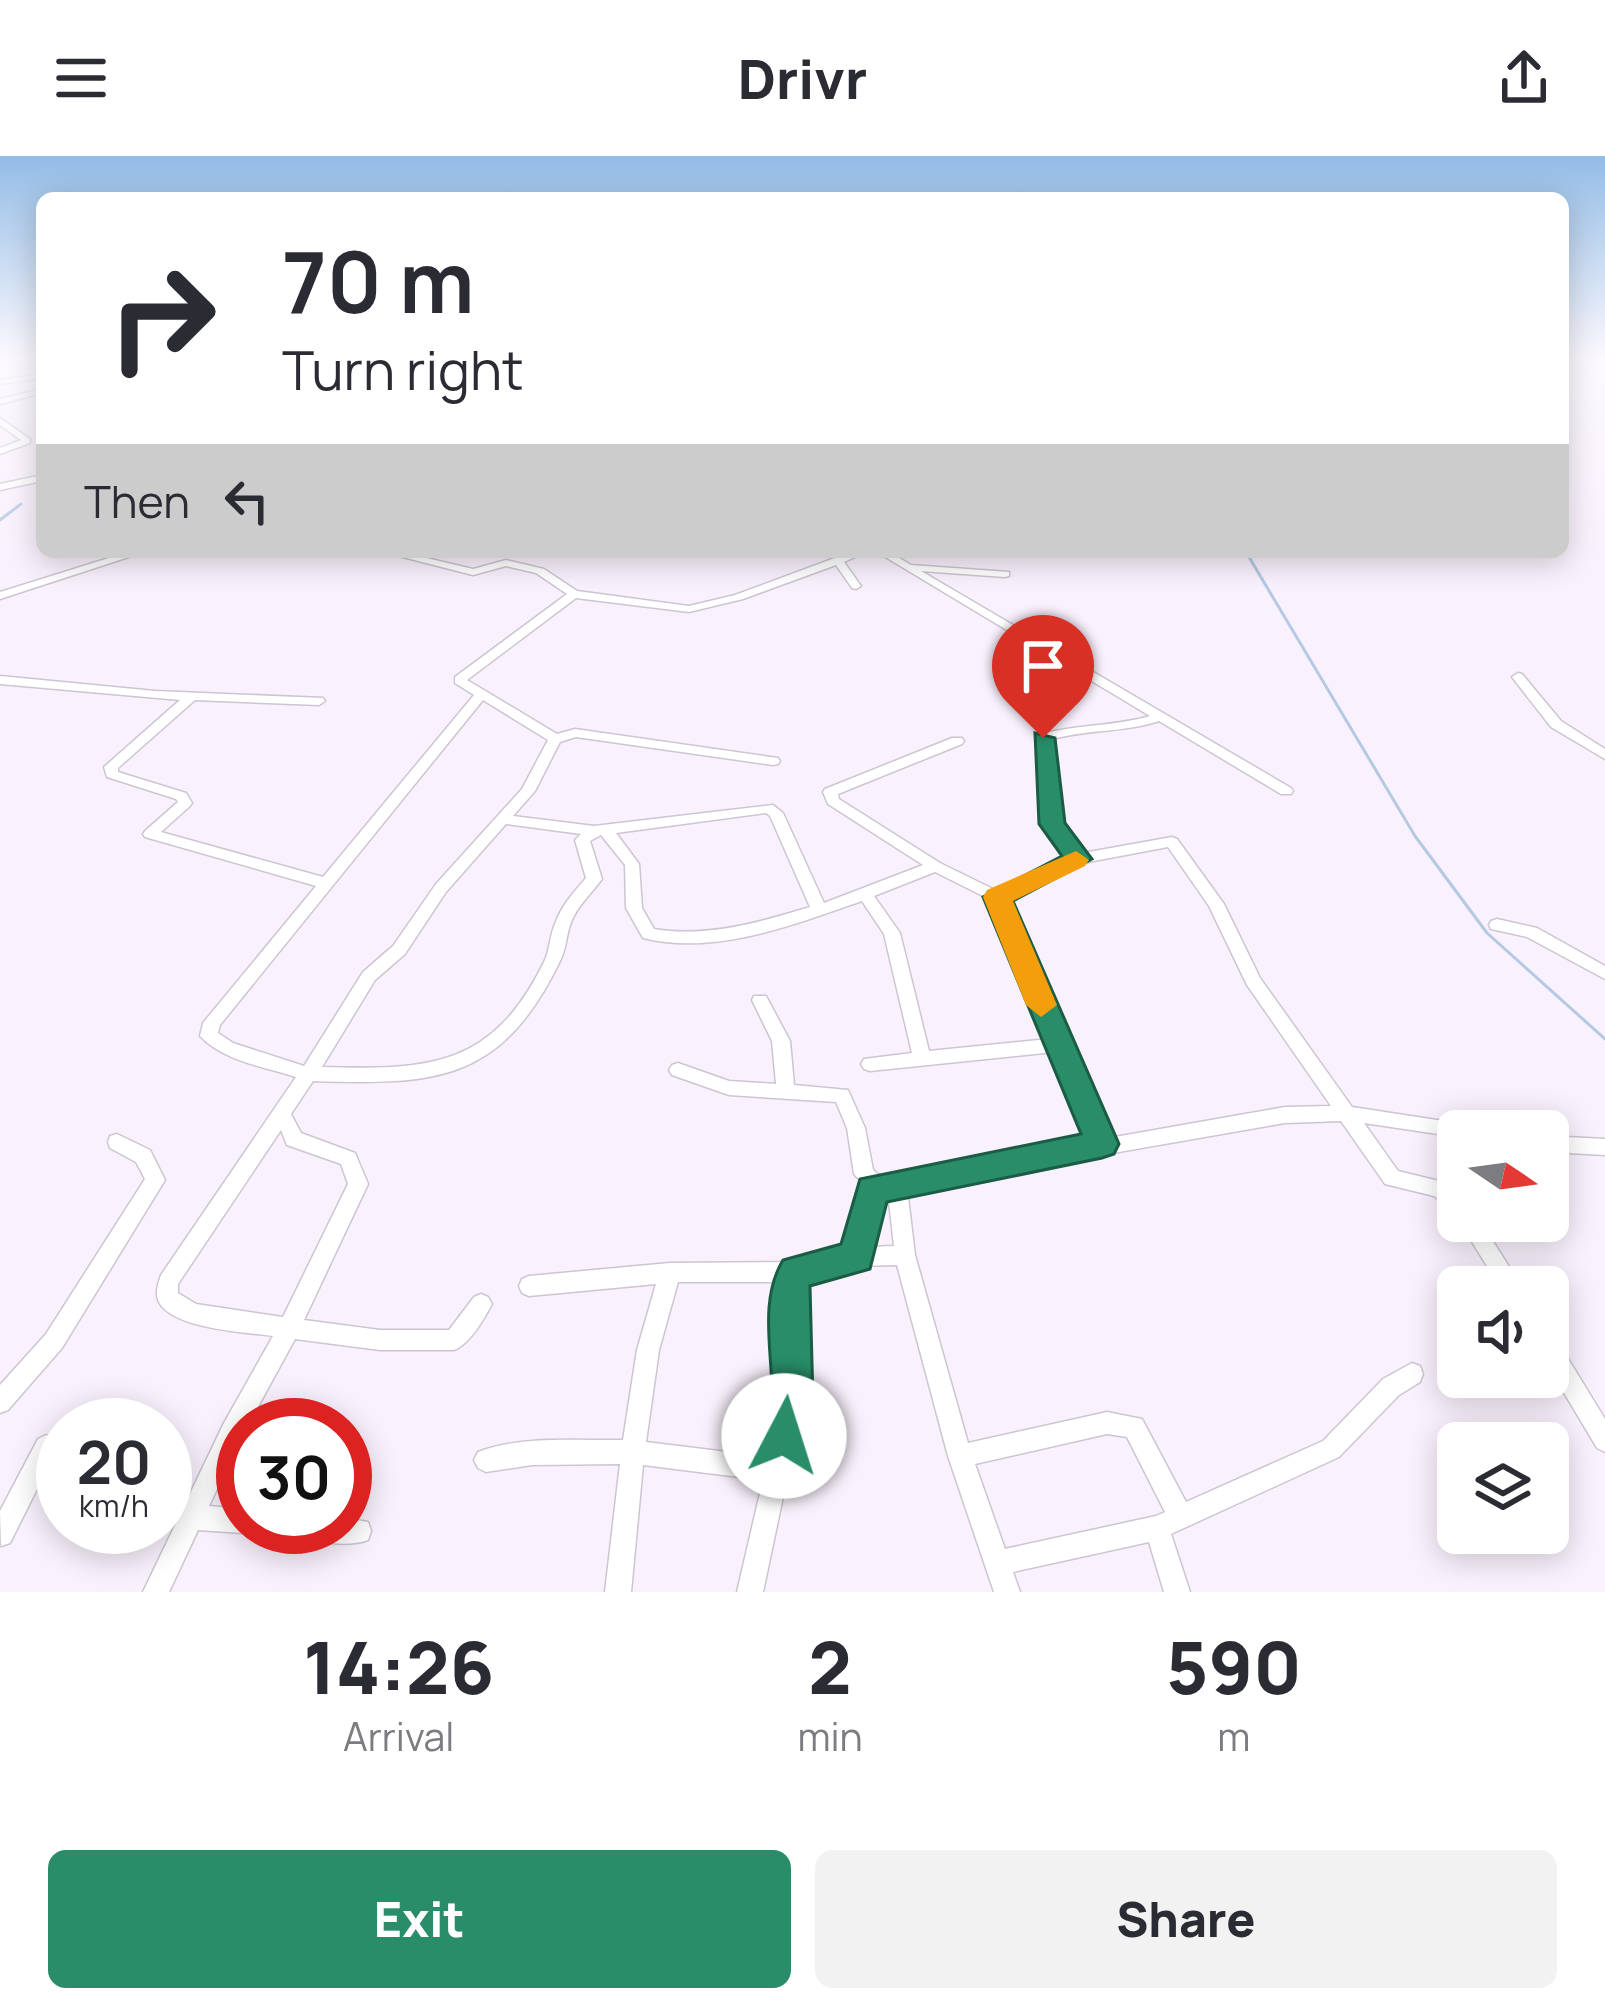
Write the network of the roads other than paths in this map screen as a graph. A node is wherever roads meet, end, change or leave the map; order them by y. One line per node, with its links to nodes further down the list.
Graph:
1 (8, 427): 2 (street)
2 (27, 442): 3 (street); 4 (street)
3 (36, 442)
4 (0, 451)
5 (36, 479): 6 (street)
6 (0, 487)
7 (120, 558): 16 (street)
8 (414, 558): 15 (street)
9 (844, 558): 11 (street)
10 (891, 558): 12 (street)
11 (838, 560): 14 (street); 15 (street)
12 (904, 566): 13 (street); 22 (street)
13 (1005, 574)
14 (856, 586)
15 (574, 594): 19 (street)
16 (0, 596)
17 (1518, 677): 25 (street)
18 (0, 680): 20 (street)
19 (481, 694): 23 (street); 32 (street)
20 (193, 695): 21 (street); 32 (street)
21 (319, 700)
22 (1159, 717): 27 (street); 30 (street)
23 (555, 739): 26 (street); 28 (street)
24 (957, 741): 31 (street)
25 (1605, 755)
26 (773, 761)
27 (1286, 791)
28 (502, 819): 29 (street); 43 (street)
29 (602, 830): 35 (street); 35 (street); 43 (street)
30 (1079, 859): 34 (street); 46 (street)
31 (935, 866): 33 (street); 34 (street)
32 (328, 884): 43 (street)
33 (867, 897): 35 (street); 40 (street)
34 (997, 897): 39 (street)
35 (820, 910)
36 (1497, 925): 37 (street)
37 (1605, 974)
38 (760, 1000): 44 (street)
39 (1057, 1046): 40 (street); 49 (street)
40 (922, 1057): 41 (street)
41 (870, 1064)
42 (678, 1070): 44 (street)
43 (308, 1074): 45 (street)
44 (785, 1088): 52 (street)
45 (282, 1113): 60 (street); 60 (street)
46 (1344, 1113): 47 (street); 49 (street); 53 (street)
47 (1437, 1126)
48 (117, 1142): 63 (street)
49 (1102, 1144): 52 (street)
50 (1569, 1145): 51 (street)
51 (1605, 1147)
52 (888, 1186): 54 (street); 55 (street)
53 (1437, 1189)
54 (905, 1255): 55 (street); 66 (street)
55 (856, 1257): 56 (street)
56 (796, 1272): 57 (street); 69 (street)
57 (670, 1274): 58 (street); 65 (street)
58 (530, 1286)
59 (481, 1304): 60 (street)
60 (289, 1328): 70 (street)
61 (1412, 1374): 71 (street)
62 (1569, 1381): 64 (street)
63 (0, 1402)
64 (1605, 1440)
65 (633, 1452): 67 (street); 69 (street); 76 (street)
66 (960, 1456): 71 (street); 74 (street)
67 (486, 1460)
68 (36, 1466): 72 (street)
69 (776, 1470): 77 (street)
70 (192, 1515)
71 (1169, 1522): 74 (street); 79 (street)
72 (0, 1534)
73 (174, 1554): 75 (street)
74 (999, 1563): 78 (street)
75 (156, 1592)
76 (618, 1592)
77 (749, 1592)
78 (1007, 1592)
79 (1177, 1592)

